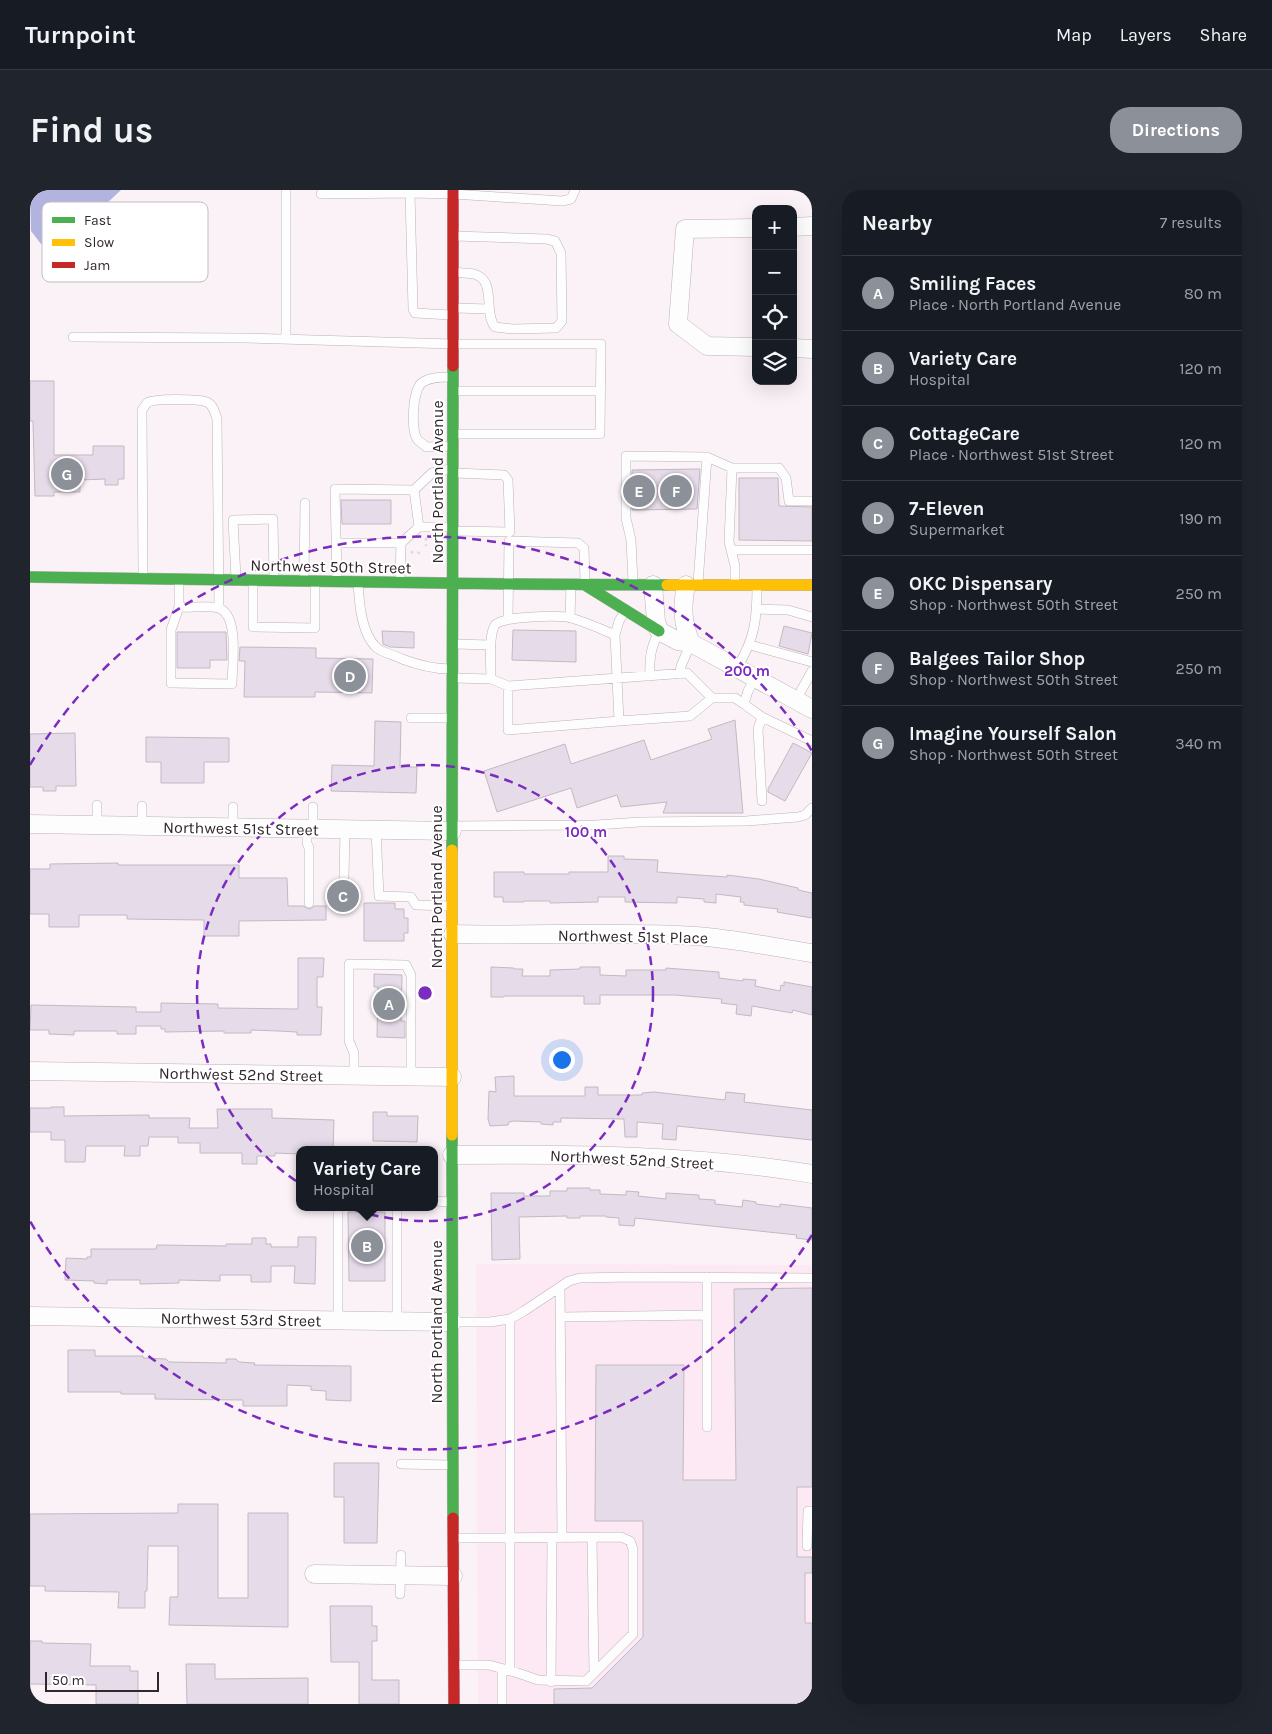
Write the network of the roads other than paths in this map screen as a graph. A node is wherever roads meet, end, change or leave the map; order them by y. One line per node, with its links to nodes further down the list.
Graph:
1 (286, 190): 14 (lane)
2 (575, 190): 3 (lane)
3 (454, 192): 4 (lane); 9 (main road, North Portland Avenue)
4 (410, 193): 5 (lane); 12 (lane)
5 (321, 194)
6 (812, 226): 7 (street)
7 (797, 227)
8 (752, 228): 16 (street)
9 (454, 236): 10 (main road, North Portland Avenue); 11 (lane)
10 (454, 272): 11 (lane); 12 (main road, North Portland Avenue)
11 (490, 309): 12 (lane)
12 (454, 312): 15 (main road, North Portland Avenue)
13 (73, 337): 14 (lane)
14 (286, 339): 15 (lane)
15 (454, 344): 19 (main road, North Portland Avenue); 21 (lane)
16 (752, 347)
17 (797, 348): 18 (street)
18 (812, 349)
19 (453, 376): 20 (main road, North Portland Avenue); 22 (lane)
20 (453, 391): 21 (lane); 22 (main road, North Portland Avenue)
21 (600, 391): 22 (lane)
22 (453, 440): 25 (main road, North Portland Avenue)
23 (707, 457): 24 (lane); 51 (lane); 53 (lane)
24 (732, 468): 27 (lane); 34 (lane)
25 (453, 470): 26 (lane); 30 (main road, North Portland Avenue); 31 (lane)
26 (414, 490): 29 (lane); 33 (lane)
27 (812, 501)
28 (304, 503): 43 (lane)
29 (419, 526): 30 (lane); 32 (lane)
30 (453, 529): 31 (lane); 47 (main road, North Portland Avenue)
31 (509, 537): 48 (lane); 50 (lane)
32 (401, 543): 33 (lane); 46 (lane)
33 (336, 544): 44 (lane)
34 (731, 550): 35 (lane); 54 (lane)
35 (812, 550)
36 (30, 577): 37 (main road, Northwest 50th Street)
37 (144, 579): 38 (main road, Northwest 50th Street); 39 (lane)
38 (179, 580): 39 (main road, Northwest 50th Street); 57 (lane)
39 (219, 580): 40 (main road, Northwest 50th Street); 58 (lane)
40 (236, 580): 41 (main road, Northwest 50th Street); 42 (lane)
41 (253, 581): 42 (main road, Northwest 50th Street); 43 (lane)
42 (274, 581): 43 (main road, Northwest 50th Street)
43 (310, 582): 44 (main road, Northwest 50th Street)
44 (337, 582): 45 (main road, Northwest 50th Street)
45 (358, 582): 46 (main road, Northwest 50th Street); 73 (lane)
46 (400, 583): 47 (main road, Northwest 50th Street)
47 (453, 584): 48 (main road, Northwest 50th Street); 67 (main road, North Portland Avenue)
48 (509, 584): 49 (main road, Northwest 50th Street); 63 (lane)
49 (571, 585): 50 (main road, Northwest 50th Street); 62 (lane)
50 (585, 585): 51 (main road, Northwest 50th Street); 60 (main road)
51 (633, 585): 52 (main road, Northwest 50th Street)
52 (653, 585): 53 (main road, Northwest 50th Street); 64 (street)
53 (692, 585): 54 (main road, Northwest 50th Street); 66 (street)
54 (735, 585): 55 (main road, Northwest 50th Street)
55 (757, 585): 56 (main road, Northwest 50th Street); 59 (lane)
56 (812, 585)
57 (179, 608): 58 (lane); 58 (lane)
58 (219, 608)
59 (757, 609): 61 (lane); 69 (lane)
60 (625, 611): 64 (main road); 65 (lane)
61 (812, 617)
62 (570, 618): 63 (lane); 65 (lane)
63 (508, 619): 68 (lane)
64 (659, 631): 66 (street); 75 (lane)
65 (615, 635): 76 (lane)
66 (691, 643): 71 (street); 74 (lane)
67 (452, 644): 68 (lane); 73 (main road, North Portland Avenue)
68 (491, 645): 78 (lane)
69 (750, 645): 70 (lane); 71 (lane)
70 (812, 661)
71 (738, 668): 77 (street)
72 (812, 672): 81 (lane)
73 (452, 674): 78 (lane); 86 (main road, North Portland Avenue)
74 (680, 674): 75 (lane); 80 (lane)
75 (650, 676): 76 (lane)
76 (616, 678): 79 (lane); 87 (lane)
77 (755, 678): 81 (street); 82 (lane)
78 (491, 679): 79 (lane)
79 (508, 686): 87 (lane)
80 (712, 698): 82 (lane); 87 (lane)
81 (796, 700): 83 (street)
82 (744, 704): 84 (lane)
83 (812, 709)
84 (762, 717): 88 (lane); 89 (lane)
85 (411, 718): 86 (lane)
86 (453, 718): 100 (main road, North Portland Avenue)
87 (618, 721)
88 (812, 742)
89 (762, 801)
90 (97, 805): 96 (lane)
91 (142, 806): 97 (lane)
92 (233, 807): 98 (lane)
93 (313, 807): 99 (lane)
94 (812, 808): 100 (lane)
95 (30, 824): 96 (street, Northwest 51st Street)
96 (97, 825): 97 (street, Northwest 51st Street)
97 (142, 826): 98 (street, Northwest 51st Street)
98 (233, 828): 99 (street, Northwest 51st Street)
99 (310, 829): 101 (street, Northwest 51st Street); 104 (lane)
100 (452, 829): 102 (street, Northwest 51st Street); 105 (main road, North Portland Avenue)
101 (345, 830): 102 (street, Northwest 51st Street); 103 (lane)
102 (376, 830): 105 (lane)
103 (344, 877)
104 (309, 903)
105 (452, 906): 106 (main road, North Portland Avenue)
106 (453, 934): 107 (street, Northwest 51st Place); 111 (main road, North Portland Avenue)
107 (812, 953)
108 (30, 1071): 109 (street, Northwest 52nd Street)
109 (354, 1075): 110 (street, Northwest 52nd Street); 110 (lane)
110 (411, 1076): 111 (street, Northwest 52nd Street)
111 (452, 1076): 112 (main road, North Portland Avenue)
112 (452, 1156): 113 (street, Northwest 52nd Street); 115 (main road, North Portland Avenue)
113 (812, 1174)
114 (438, 1201): 115 (lane)
115 (452, 1202): 127 (main road, North Portland Avenue)
116 (338, 1211): 125 (lane)
117 (397, 1211): 126 (lane)
118 (707, 1277): 119 (lane); 120 (lane); 121 (lane)
119 (812, 1278)
120 (560, 1287): 123 (lane); 124 (lane)
121 (707, 1315): 123 (lane); 128 (lane)
122 (30, 1316): 125 (street, Northwest 53rd Street)
123 (561, 1317): 136 (lane)
124 (510, 1319): 127 (lane); 134 (lane)
125 (338, 1321): 126 (street, Northwest 53rd Street)
126 (397, 1322): 127 (street, Northwest 53rd Street)
127 (452, 1322): 130 (main road, North Portland Avenue)
128 (707, 1427)
129 (401, 1464): 130 (lane)
130 (453, 1465): 133 (main road, North Portland Avenue)
131 (812, 1511): 137 (lane)
132 (592, 1537): 136 (lane); 145 (lane); 145 (lane)
133 (453, 1538): 134 (lane); 141 (main road, North Portland Avenue)
134 (510, 1538): 135 (lane); 144 (lane)
135 (552, 1538): 136 (lane); 146 (lane)
136 (562, 1538)
137 (807, 1546)
138 (400, 1555): 140 (lane)
139 (314, 1574): 140 (street)
140 (400, 1576): 141 (street); 142 (lane)
141 (453, 1576): 143 (main road, North Portland Avenue)
142 (400, 1594)
143 (454, 1664): 144 (lane); 147 (main road, North Portland Avenue)
144 (506, 1670): 146 (lane); 148 (lane)
145 (594, 1673): 146 (lane)
146 (551, 1682)
147 (454, 1704)
148 (502, 1704)

